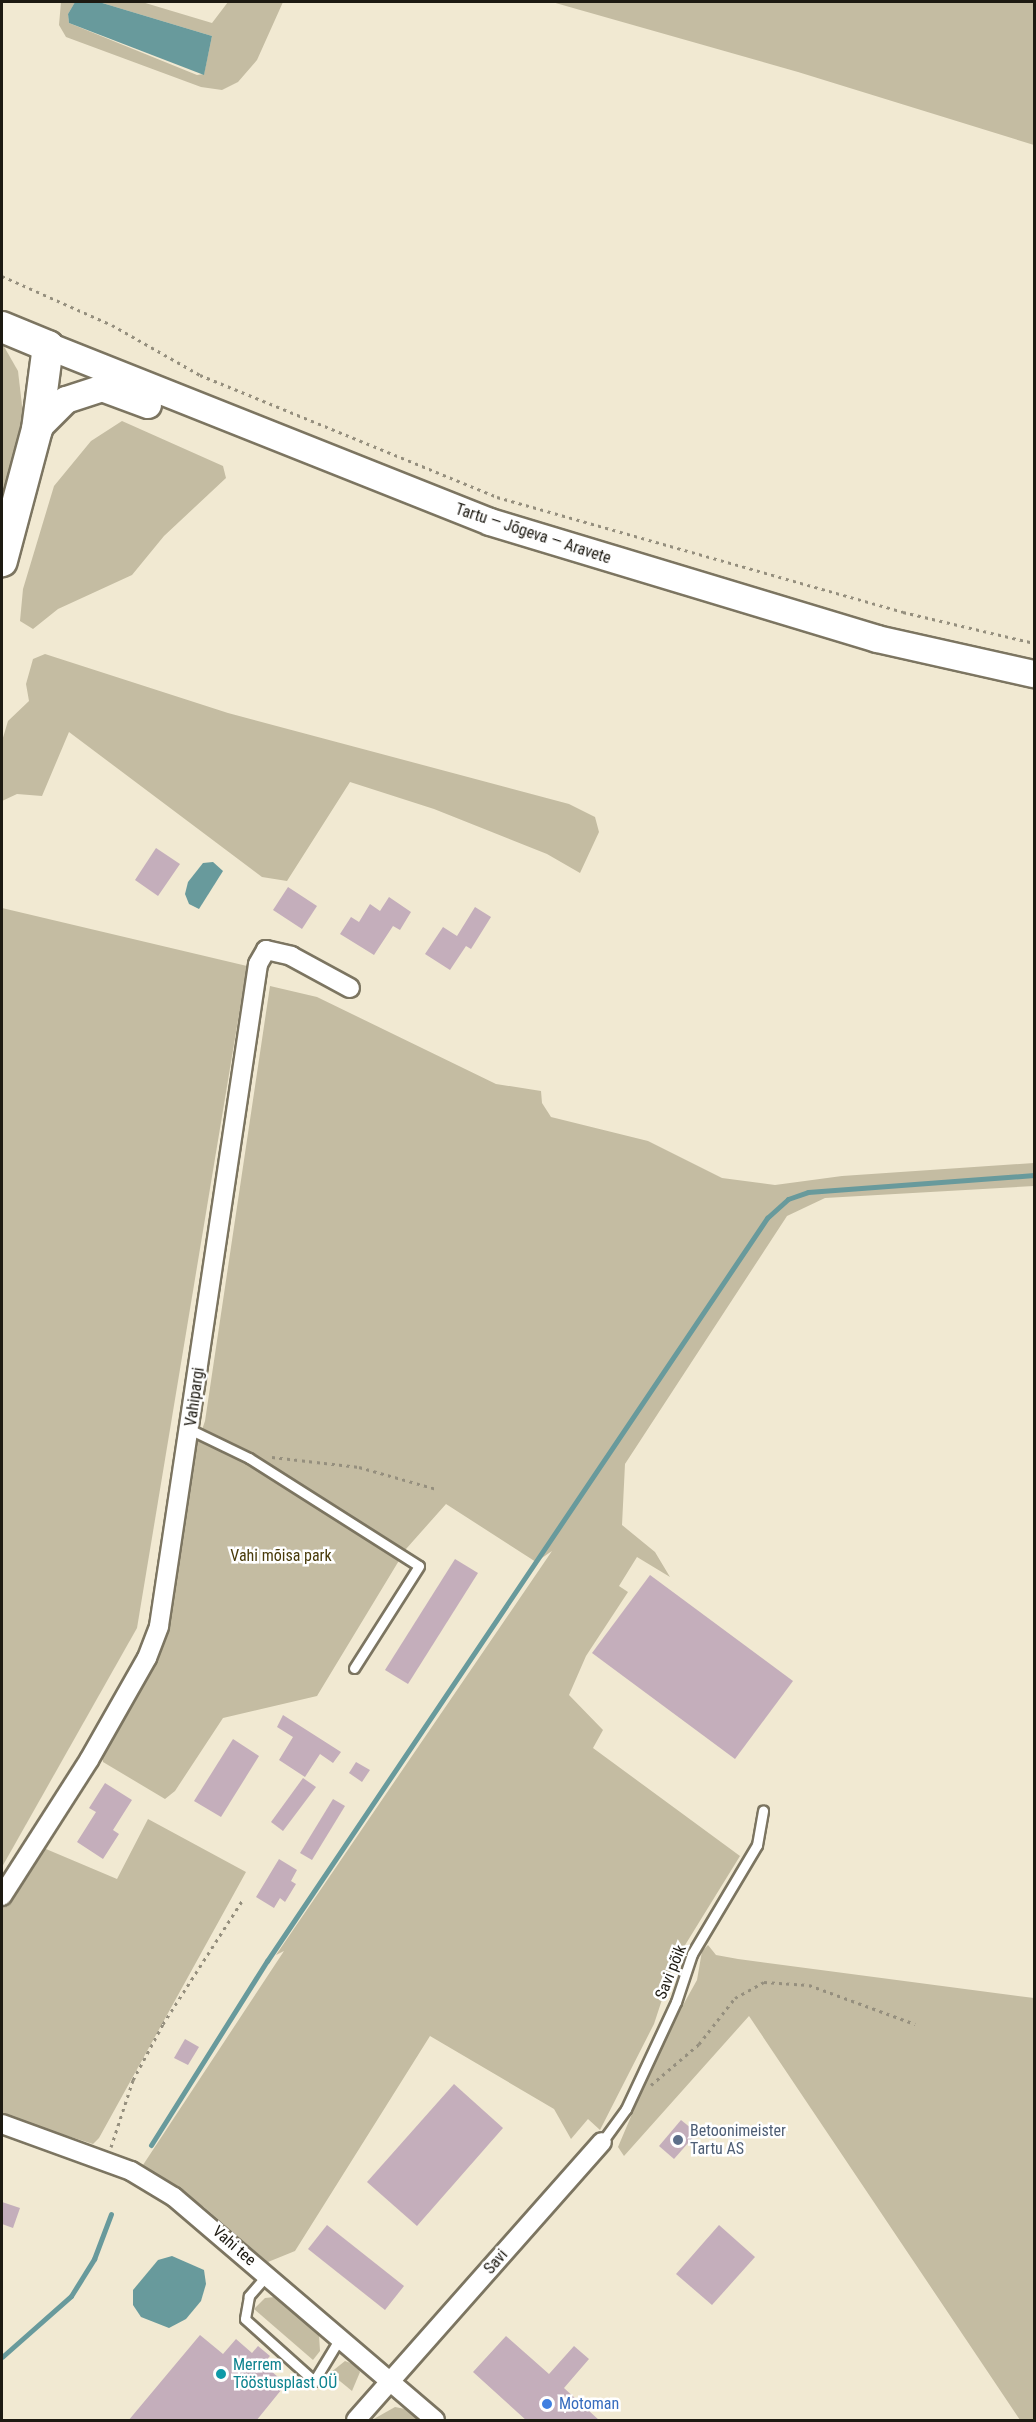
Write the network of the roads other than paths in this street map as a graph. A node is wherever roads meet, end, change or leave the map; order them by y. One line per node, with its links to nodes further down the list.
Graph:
1 (2, 327): 2 (highway)
2 (48, 346): 3 (highway); 4 (main road, Tartu — Jõgeva — Aravete)
3 (36, 429): 4 (main road); 5 (highway)
4 (285, 443): 6 (main road, Tartu — Jõgeva — Aravete)
5 (2, 561)
6 (1035, 674)
7 (350, 988): 8 (street, Vahipargi)
8 (191, 1430): 9 (lane); 11 (street, Vahipargi)
9 (354, 1668)
10 (763, 1811): 13 (lane, Savi põik)
11 (2, 1896)
12 (2, 2124): 14 (street, Vahi tee)
13 (602, 2142): 16 (street, Savi)
14 (267, 2275): 15 (street, Vahi tee); 15 (lane)
15 (340, 2338): 16 (street, Vahi tee)
16 (390, 2382): 17 (street, Savi); 18 (street, Vahi tee)
17 (356, 2421)
18 (435, 2421)

